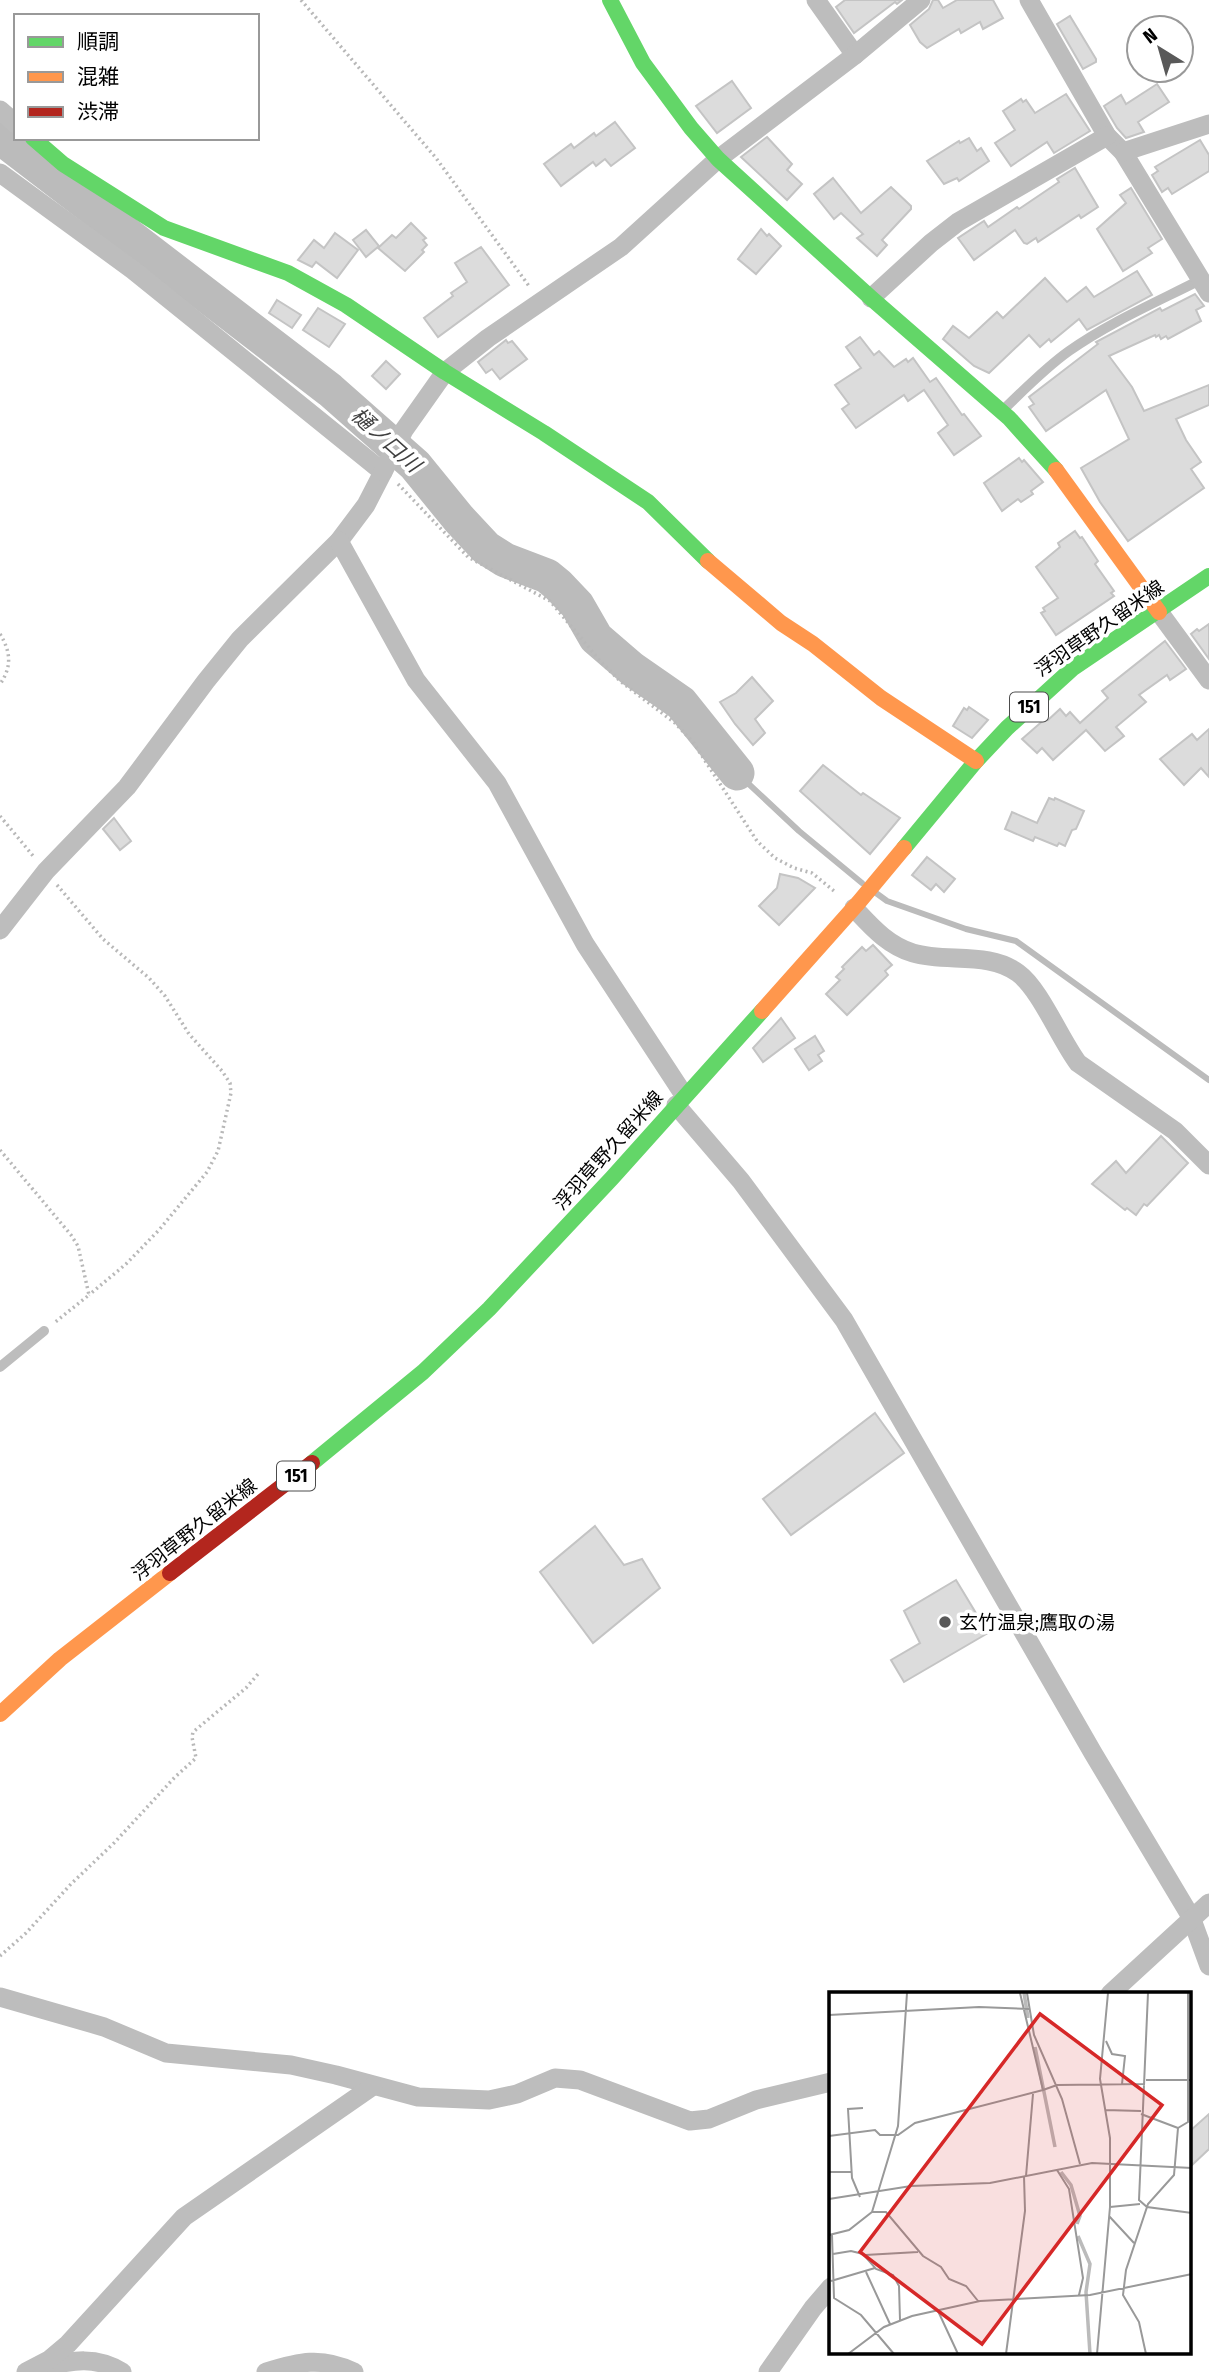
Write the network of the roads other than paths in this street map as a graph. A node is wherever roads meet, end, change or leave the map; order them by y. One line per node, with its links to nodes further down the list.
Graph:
1 (610, 0): 12 (street)
2 (816, 0): 5 (street)
3 (921, 0): 5 (street)
4 (1029, 0): 9 (street)
5 (855, 55): 12 (street)
6 (0, 110): 7 (street)
7 (14, 122)
8 (1209, 124): 11 (street)
9 (1107, 136): 11 (street); 15 (street)
10 (35, 140): 16 (street)
11 (1123, 152): 14 (street)
12 (718, 159): 15 (street); 16 (street)
13 (0, 173): 18 (street)
14 (1205, 286): 17 (lane)
15 (871, 298): 17 (street)
16 (445, 372): 18 (street); 23 (street)
17 (1002, 412): 21 (street)
18 (385, 467): 19 (street)
19 (339, 541): 25 (street); 26 (street)
20 (1209, 576): 21 (street, 浮羽草野久留米線 / 151)
21 (1158, 611): 22 (street); 23 (street, 浮羽草野久留米線 / 151)
22 (1209, 680)
23 (976, 761): 24 (street, 浮羽草野久留米線 / 151)
24 (856, 905): 26 (street, 浮羽草野久留米線 / 151); 27 (street)
25 (0, 930)
26 (680, 1100): 30 (street, 浮羽草野久留米線 / 151); 32 (street)
27 (1209, 1165)
28 (44, 1331): 29 (lane)
29 (0, 1367)
30 (0, 1714)
31 (1209, 1903): 32 (street)
32 (1191, 1917): 33 (street); 34 (street)
33 (1209, 1966)
34 (1112, 1992)
35 (0, 1997): 37 (street)
36 (829, 2082): 37 (street)
37 (373, 2086): 39 (street)
38 (829, 2289): 40 (street)
39 (28, 2371): 41 (street)
40 (771, 2371)
41 (122, 2372)
42 (266, 2372): 43 (street)
43 (354, 2372)

